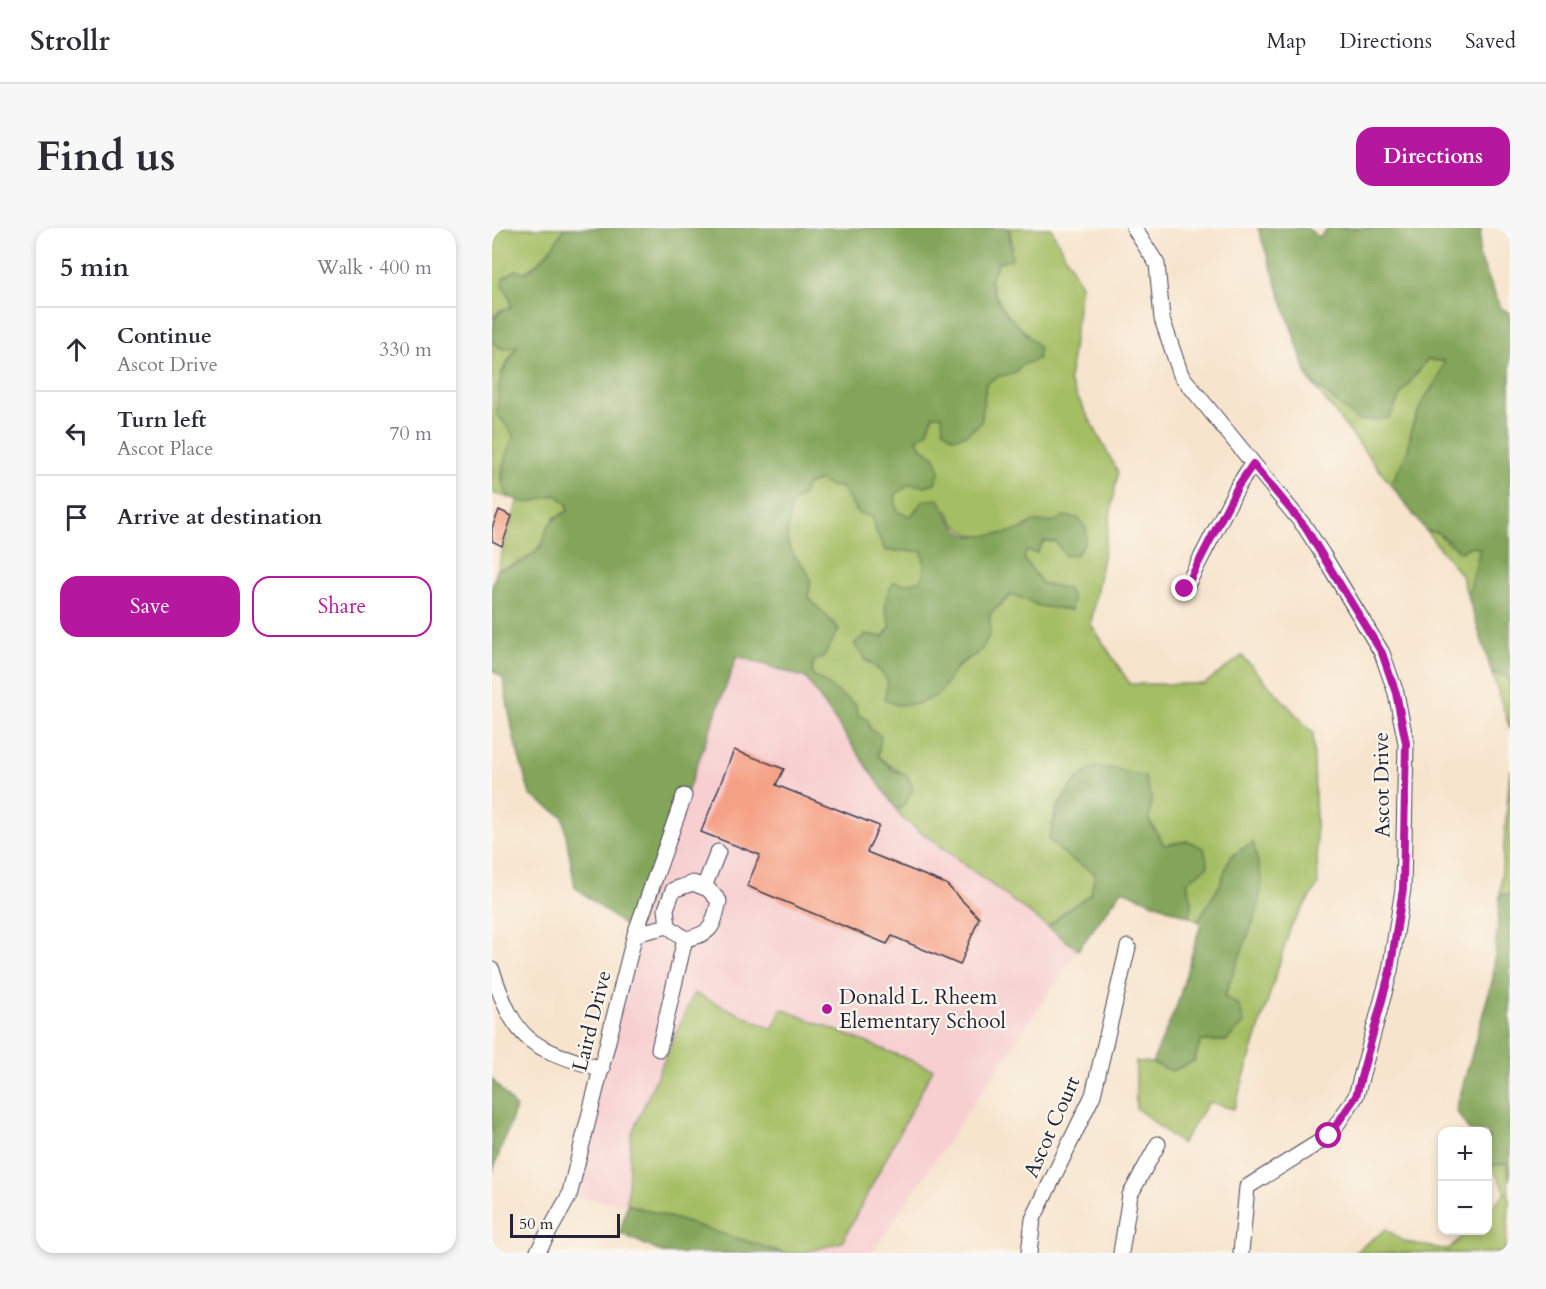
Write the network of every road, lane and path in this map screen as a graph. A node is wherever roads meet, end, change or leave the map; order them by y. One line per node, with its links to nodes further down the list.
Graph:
1 (1134, 228): 2 (street, Ascot Drive)
2 (1253, 464): 3 (street); 18 (street, Ascot Drive)
3 (1185, 589)
4 (684, 796): 8 (street, Laird Drive)
5 (718, 852): 6 (street)
6 (704, 887): 7 (street); 9 (street)
7 (668, 926): 8 (street); 9 (street)
8 (635, 934): 13 (street, Laird Drive)
9 (685, 939): 12 (street)
10 (1128, 947): 16 (street, Ascot Court)
11 (492, 970): 13 (street)
12 (659, 1049)
13 (603, 1069): 15 (street, Laird Drive)
14 (1158, 1144): 17 (street)
15 (537, 1253)
16 (1029, 1253)
17 (1121, 1253)
18 (1241, 1253)

